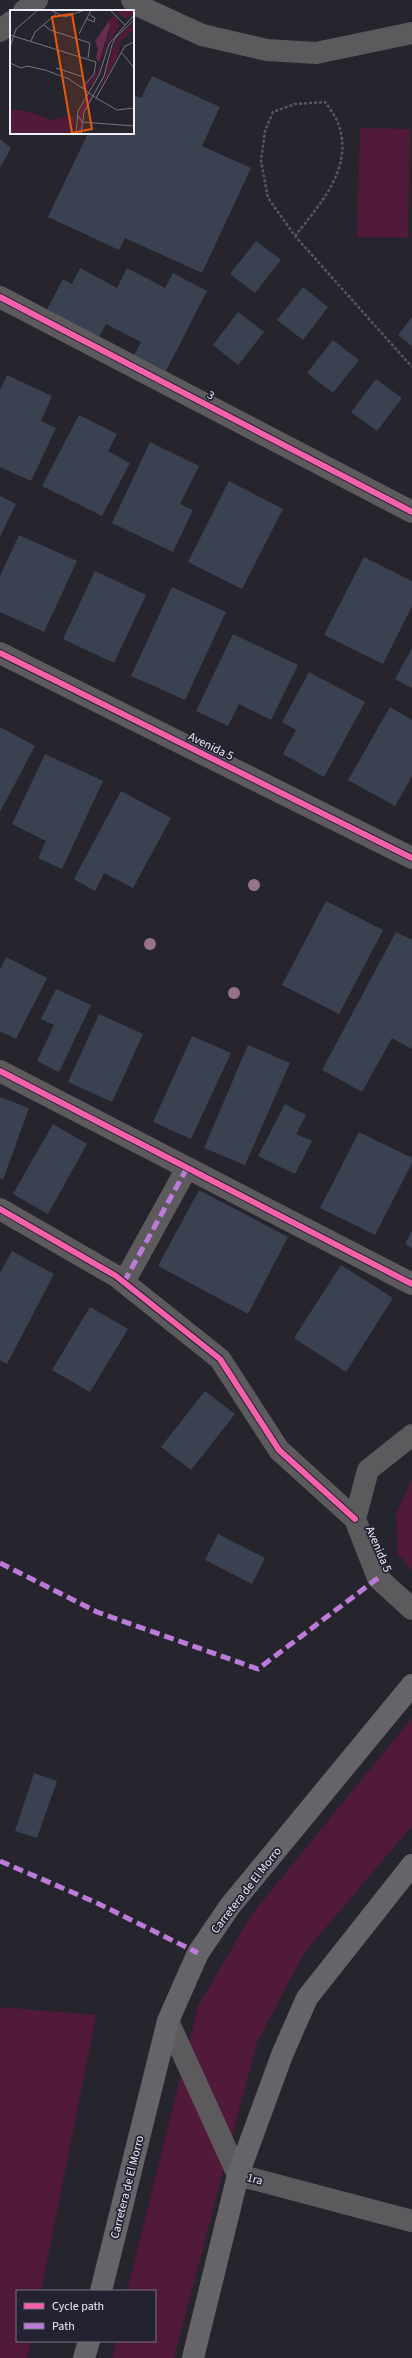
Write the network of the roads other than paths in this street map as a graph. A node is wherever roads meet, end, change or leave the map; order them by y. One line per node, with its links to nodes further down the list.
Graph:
1 (37, 0): 3 (street)
2 (132, 0): 6 (street)
3 (25, 10)
4 (10, 23): 5 (street)
5 (0, 31)
6 (412, 33)
7 (0, 297): 8 (street, 3)
8 (412, 512)
9 (0, 653): 10 (street, Avenida 5)
10 (412, 858)
11 (0, 1071): 12 (street)
12 (187, 1168): 14 (street); 15 (street)
13 (0, 1209): 14 (street)
14 (124, 1282): 17 (street)
15 (412, 1284)
16 (412, 1435): 17 (street, Avenida 5)
17 (355, 1519): 18 (street, Avenida 5)
18 (412, 1609)
19 (412, 1685): 21 (main road, Carretera de El Morro)
20 (412, 1865): 22 (main road)
21 (168, 2021): 22 (street, 1ra); 24 (main road, Carretera de El Morro)
22 (238, 2175): 23 (street, 1ra); 27 (main road)
23 (412, 2221)
24 (101, 2290)
25 (88, 2342): 26 (main road)
26 (84, 2358)
27 (193, 2358)

